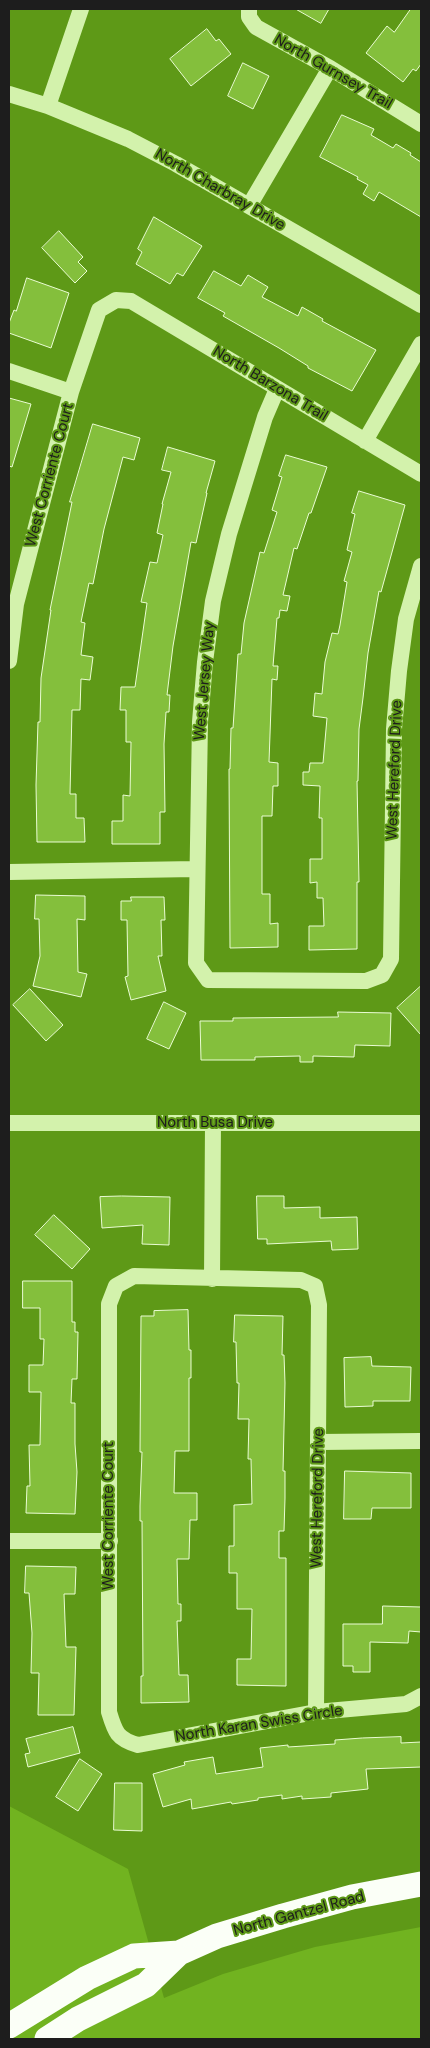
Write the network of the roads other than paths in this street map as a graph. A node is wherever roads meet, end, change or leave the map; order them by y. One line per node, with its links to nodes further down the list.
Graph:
1 (81, 9): 5 (street)
2 (249, 13): 3 (street, North Gurnsey Trail)
3 (330, 68): 6 (street, North Gurnsey Trail); 7 (street)
4 (9, 94): 5 (street, North Charbray Drive)
5 (48, 106): 7 (street, North Charbray Drive)
6 (421, 124)
7 (249, 206): 9 (street, North Charbray Drive)
8 (116, 300): 12 (street, North Barzona Trail); 13 (street, West Corriente Court)
9 (421, 305)
10 (421, 344): 14 (street)
11 (9, 371): 13 (street)
12 (277, 388): 14 (street, North Barzona Trail); 18 (street, West Jersey Way)
13 (71, 392): 17 (street, West Corriente Court)
14 (365, 441): 15 (street, North Barzona Trail)
15 (421, 474)
16 (421, 566): 20 (street, West Hereford Drive)
17 (9, 661)
18 (196, 869): 19 (street); 20 (street, West Jersey Way)
19 (9, 872)
20 (208, 980)
21 (213, 1123): 22 (street, North Busa Drive); 23 (street, North Busa Drive); 24 (street)
22 (421, 1123)
23 (9, 1124)
24 (212, 1279): 26 (street, West Hereford Drive); 28 (street, West Corriente Court)
25 (421, 1441): 26 (street)
26 (319, 1442): 30 (street, West Hereford Drive)
27 (9, 1541): 28 (street)
28 (110, 1541): 31 (street, West Corriente Court)
29 (421, 1696): 30 (street, North Karan Swiss Circle)
30 (316, 1712): 31 (street, North Karan Swiss Circle)
31 (125, 1741)
32 (421, 1884): 33 (main road, North Gantzel Road)
33 (179, 1953): 34 (main road, North Gantzel Road); 35 (main road, North Gantzel Road)
34 (9, 2026)
35 (47, 2039)

